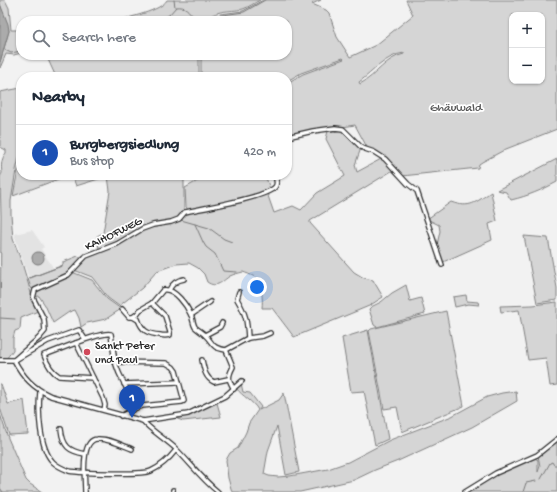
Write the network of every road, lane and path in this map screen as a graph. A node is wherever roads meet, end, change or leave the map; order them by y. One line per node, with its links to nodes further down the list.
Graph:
1 (292, 136): 3 (street)
2 (276, 180): 22 (street, KAIHOFWEG)
3 (442, 265)
4 (184, 279): 5 (street)
5 (170, 290): 8 (street); 11 (street)
6 (239, 292): 17 (street)
7 (210, 302): 11 (street)
8 (152, 303): 10 (street); 13 (street)
9 (122, 309): 12 (street)
10 (137, 314): 12 (street); 13 (street)
11 (191, 315): 16 (street)
12 (133, 318): 13 (street)
13 (138, 320)
14 (222, 323): 16 (street)
15 (270, 333): 17 (street)
16 (205, 335): 20 (street)
17 (248, 338): 20 (street)
18 (85, 339): 19 (street); 22 (street); 24 (street)
19 (76, 344): 25 (street); 25 (street)
20 (226, 350): 26 (street)
21 (0, 360): 22 (street)
22 (14, 360): 31 (street)
23 (202, 360): 26 (street)
24 (115, 362): 28 (street); 29 (street)
25 (93, 378): 33 (street)
26 (228, 379): 30 (street)
27 (242, 381): 30 (street)
28 (179, 382): 29 (street); 32 (street)
29 (124, 384): 32 (street)
30 (234, 389): 35 (street)
31 (40, 392): 33 (street); 41 (street)
32 (136, 408): 34 (street)
33 (104, 410): 34 (street)
34 (121, 416): 35 (street)
35 (143, 421): 39 (street)
36 (61, 429): 40 (street)
37 (557, 439): 44 (street)
38 (132, 449): 40 (street)
39 (176, 450): 41 (street); 43 (street)
40 (85, 454): 41 (street)
41 (84, 472): 42 (street)
42 (85, 492)
43 (218, 492)
44 (464, 492)

